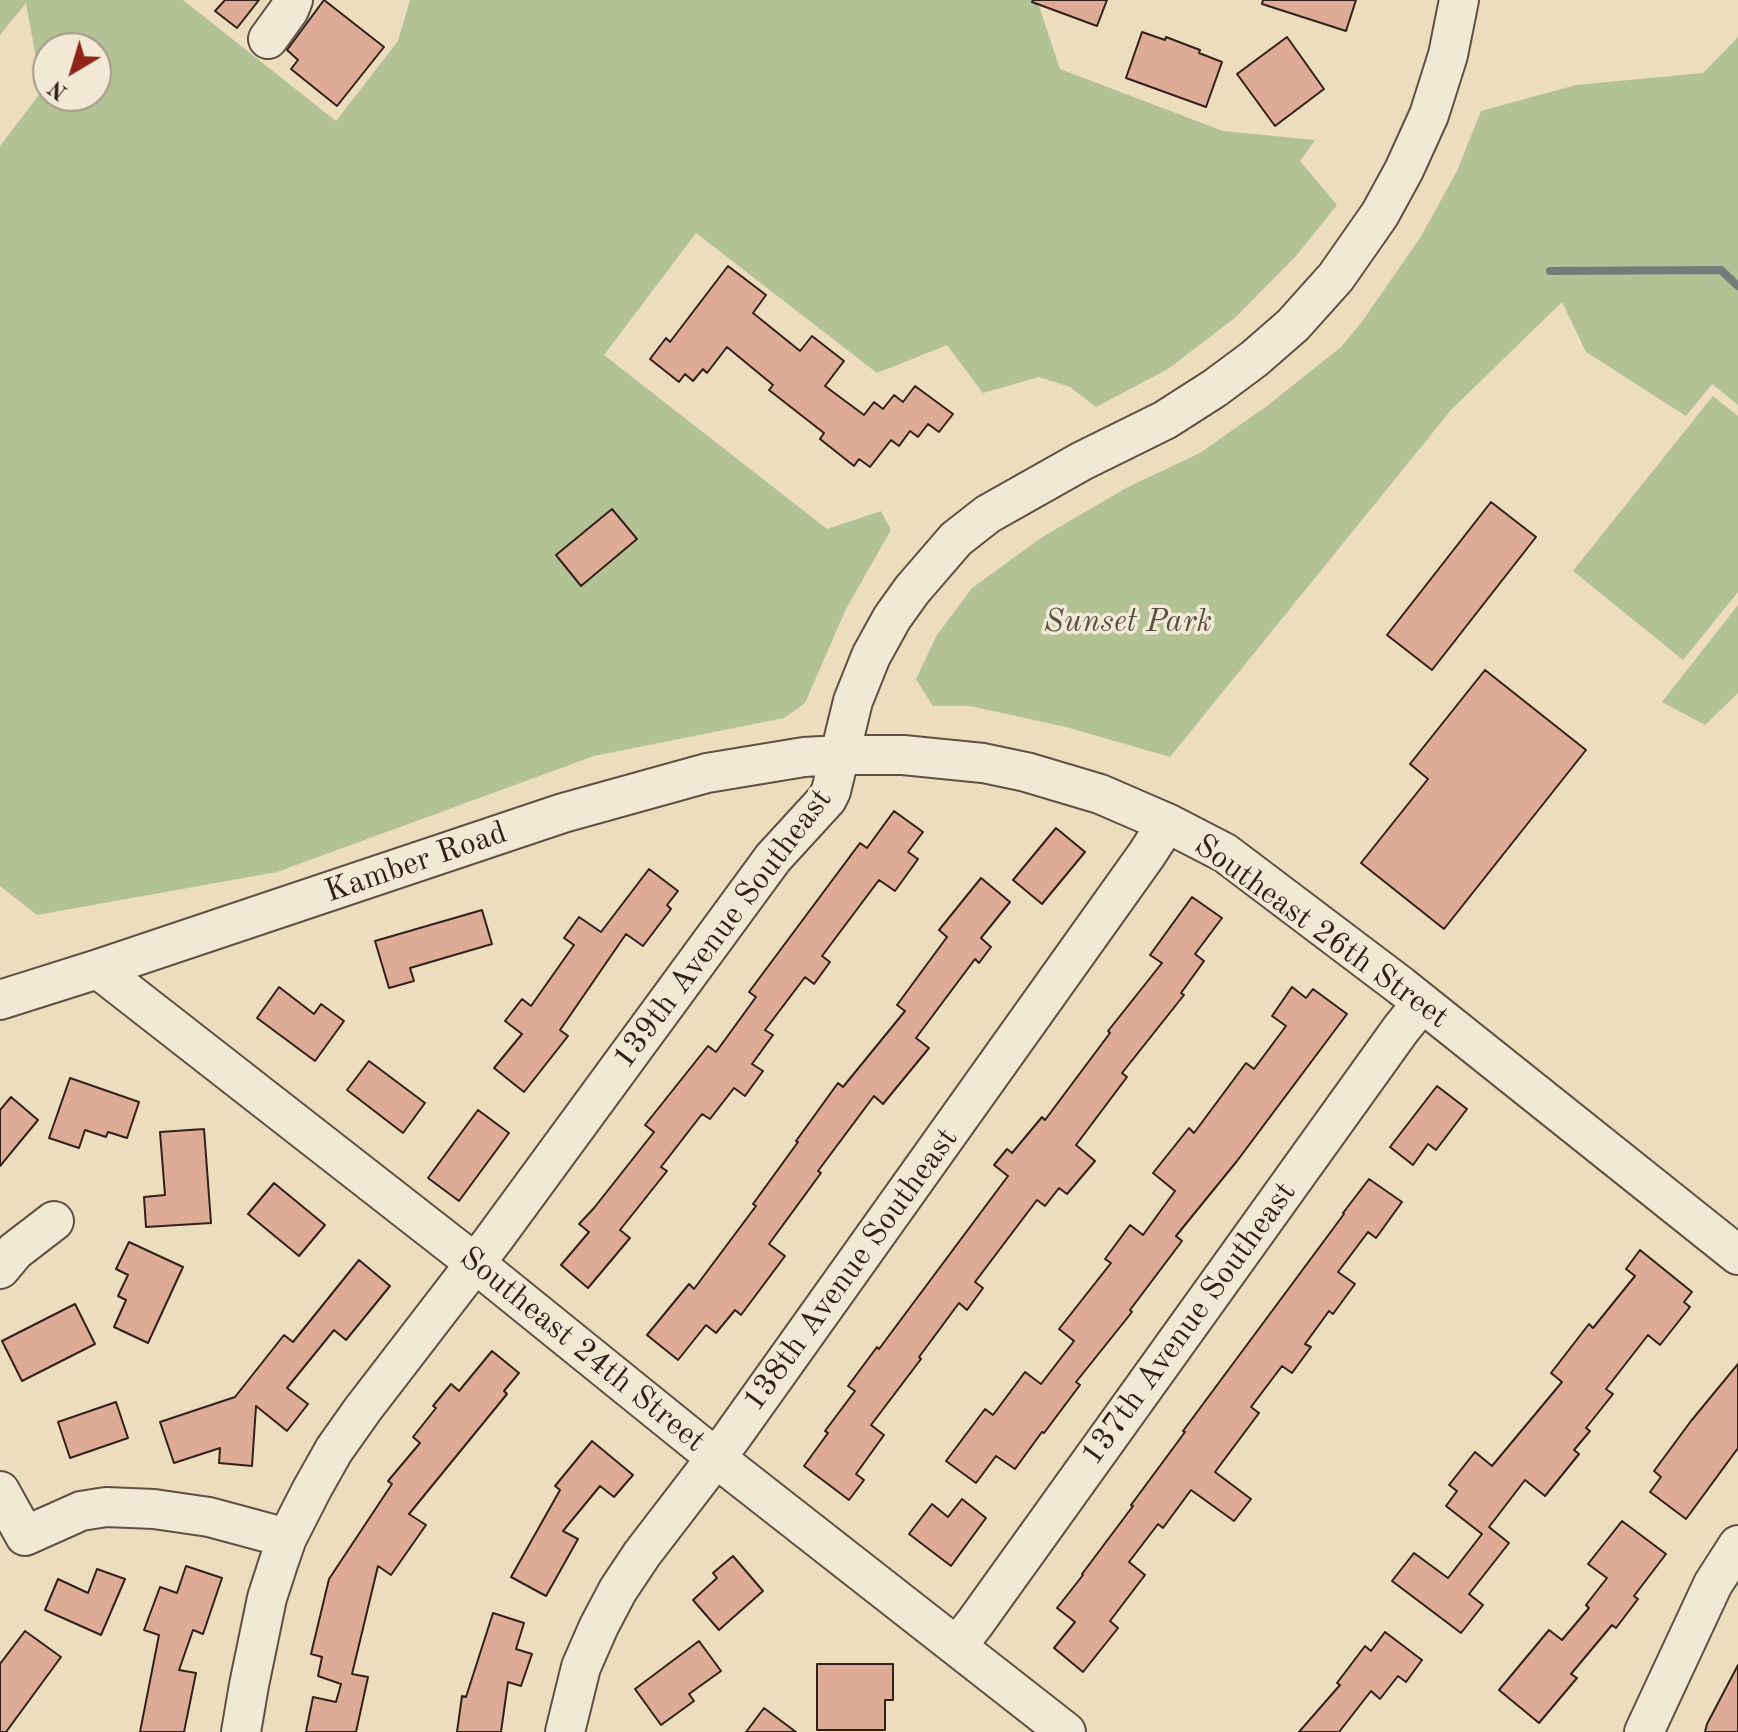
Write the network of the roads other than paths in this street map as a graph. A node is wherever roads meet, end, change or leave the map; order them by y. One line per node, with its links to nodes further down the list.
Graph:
1 (293, 0): 3 (street)
2 (1459, 0): 4 (street, 139th Avenue Southeast)
3 (268, 39)
4 (839, 755): 5 (street, Southeast 26th Street); 6 (street, Kamber Road); 11 (street, 139th Avenue Southeast)
5 (1167, 823): 8 (street, Southeast 26th Street); 13 (street, 138th Avenue Southeast)
6 (98, 969): 7 (street, Kamber Road); 11 (street, Southeast 24th Street)
7 (0, 1000)
8 (1422, 1003): 10 (street, Southeast 26th Street); 18 (street, 137th Avenue Southeast)
9 (54, 1221): 12 (street)
10 (1738, 1255)
11 (476, 1264): 13 (street, Southeast 24th Street); 15 (street, 139th Avenue Southeast)
12 (0, 1269)
13 (716, 1458): 18 (street, Southeast 24th Street); 20 (street, 138th Avenue Southeast)
14 (0, 1491): 17 (street)
15 (287, 1538): 17 (street); 19 (street, 139th Avenue Southeast)
16 (1738, 1545): 22 (street)
17 (13, 1547)
18 (957, 1646): 21 (street, Southeast 24th Street)
19 (241, 1732)
20 (565, 1732)
21 (1066, 1732)
22 (1644, 1732)

